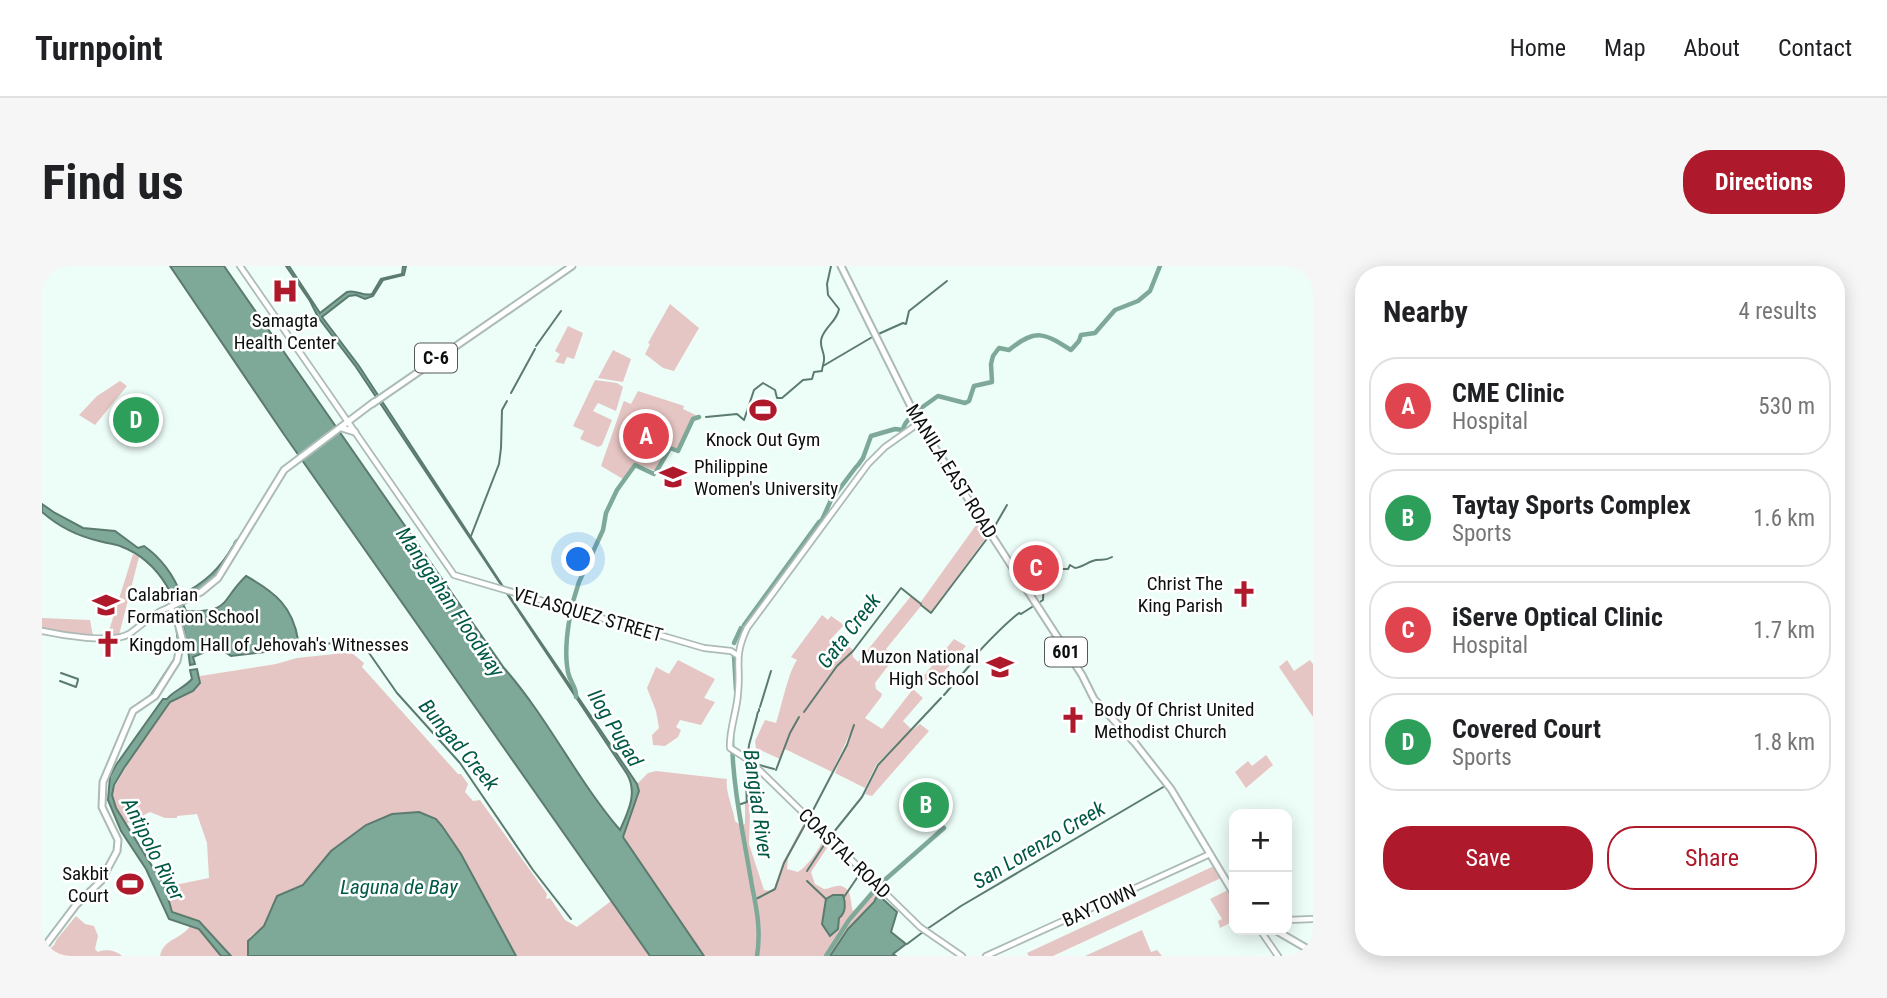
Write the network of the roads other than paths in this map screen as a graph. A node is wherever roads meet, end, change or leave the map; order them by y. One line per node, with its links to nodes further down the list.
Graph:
1 (240, 266): 4 (main road)
2 (572, 266): 4 (main road, C-6)
3 (841, 268): 5 (main road, MANILA EAST ROAD)
4 (346, 422): 6 (main road); 7 (main road, C-6)
5 (919, 424): 9 (main road); 12 (main road, MANILA EAST ROAD / 601)
6 (355, 432): 10 (main road, VELASQUEZ STREET)
7 (172, 608): 8 (main road); 20 (main road)
8 (42, 631)
9 (739, 645): 10 (main road); 11 (main road)
10 (722, 651): 11 (main road, VELASQUEZ STREET)
11 (737, 657): 22 (main road, COASTAL ROAD)
12 (1199, 834): 13 (main road, 601); 14 (main road)
13 (1210, 854): 14 (main road, 601); 23 (main road, BAYTOWN)
14 (1217, 866): 15 (main road, 601)
15 (1229, 886)
16 (1313, 919): 17 (main road)
17 (1292, 920)
18 (1263, 935): 24 (main road)
19 (1288, 935): 21 (main road)
20 (42, 950)
21 (1313, 951)
22 (962, 956)
23 (987, 956)
24 (1278, 956)

